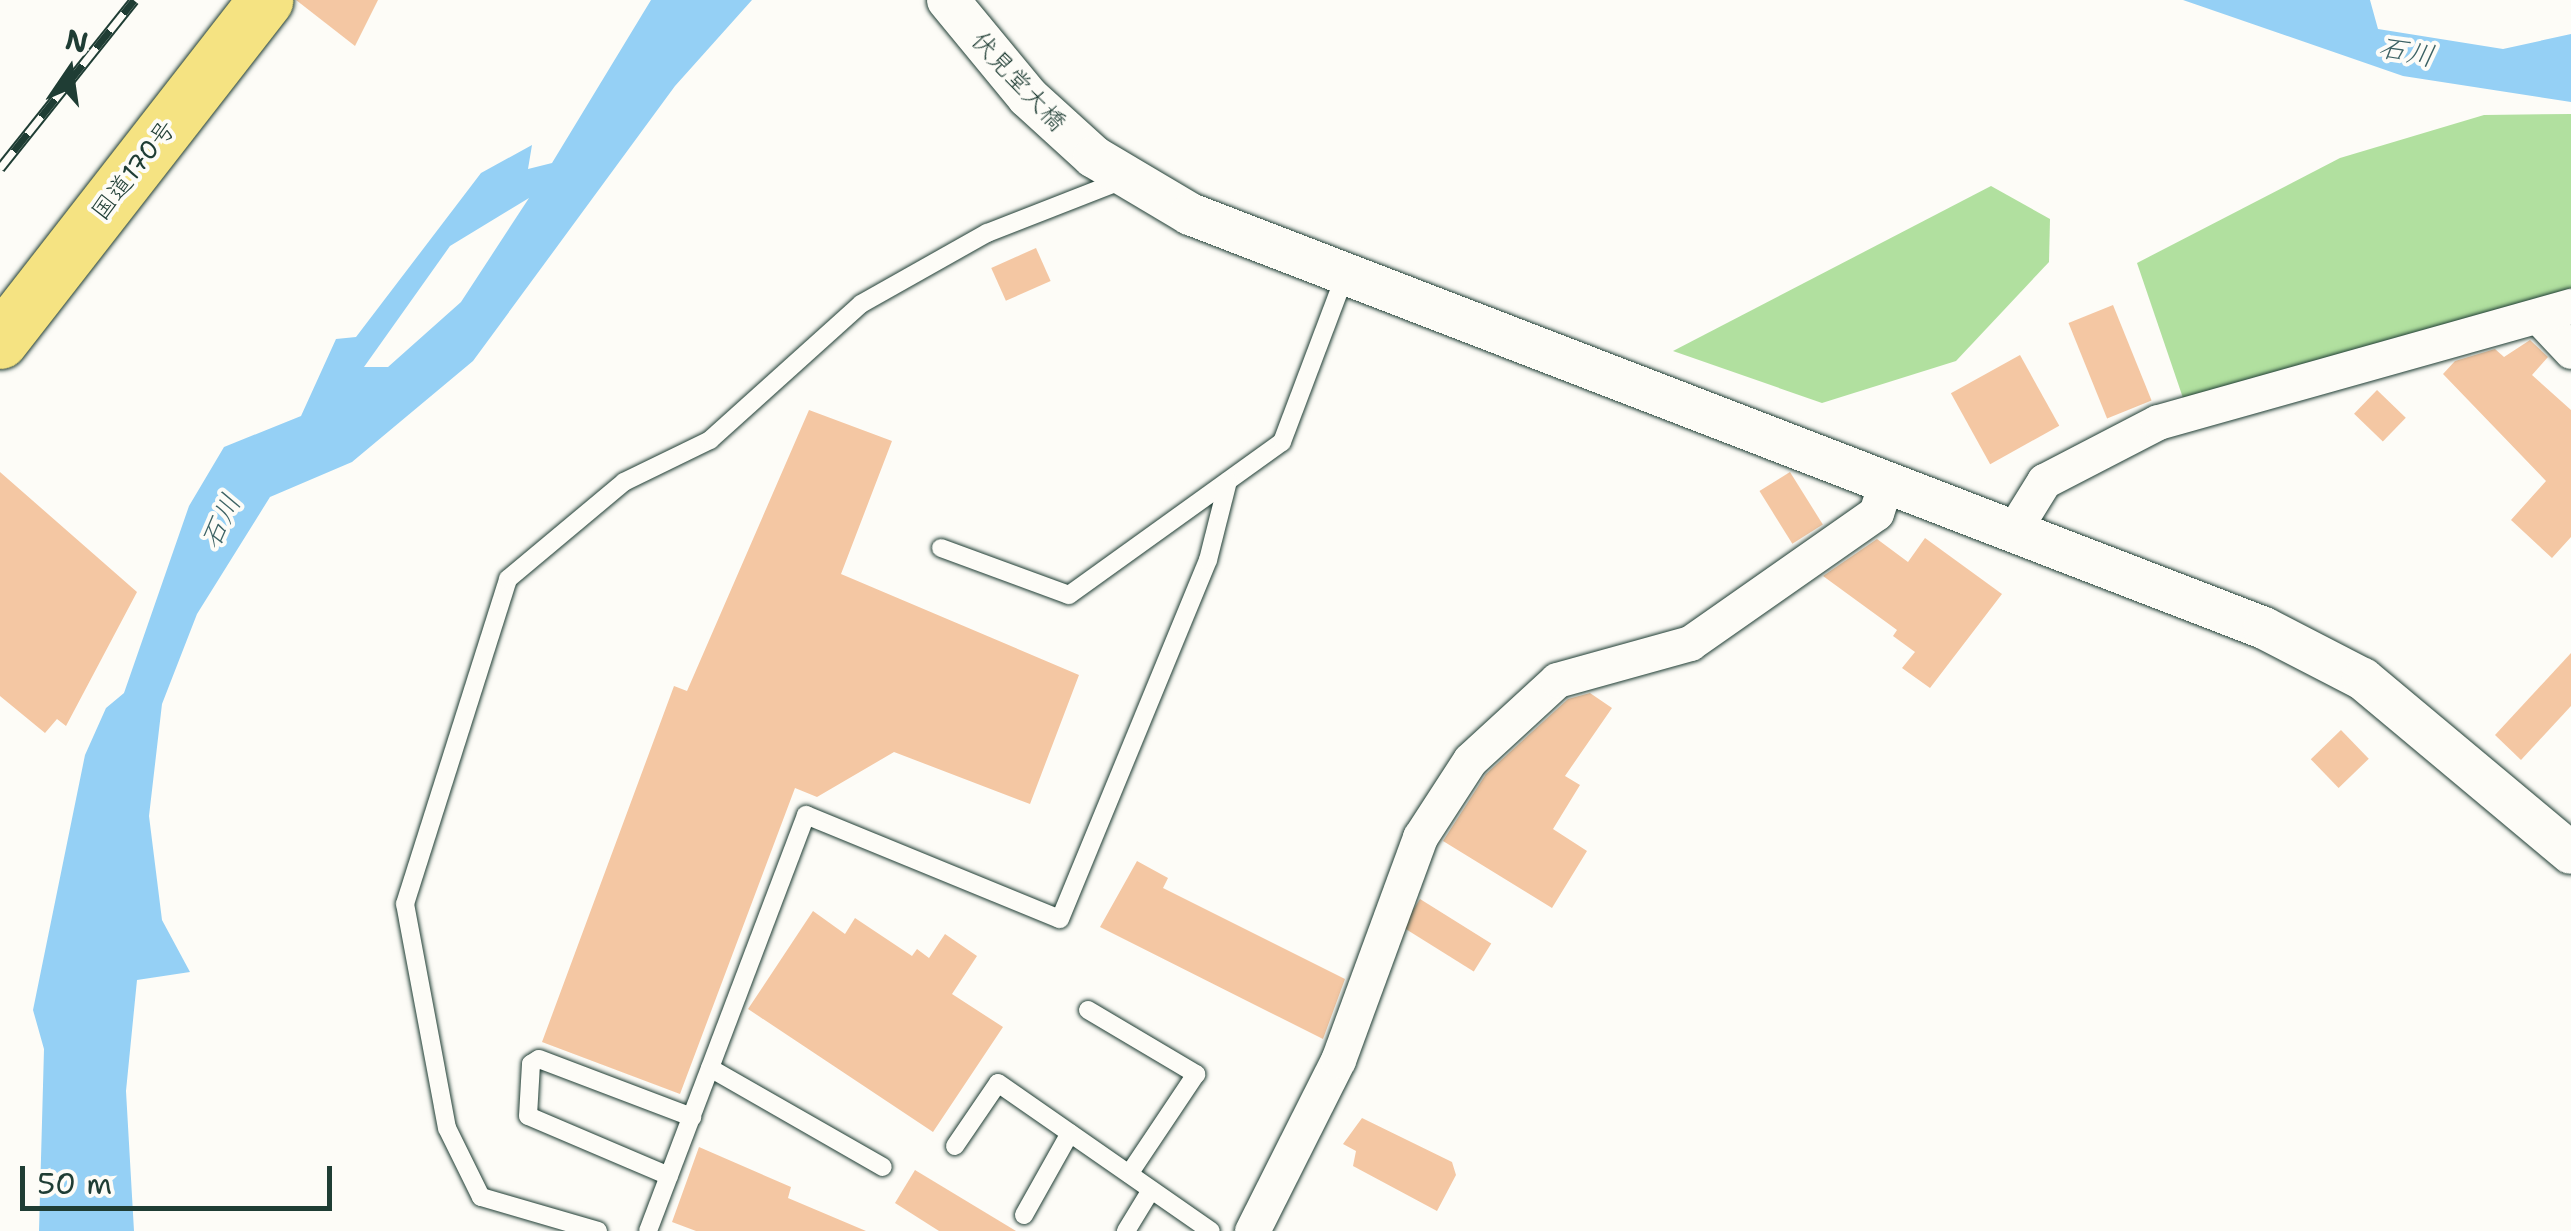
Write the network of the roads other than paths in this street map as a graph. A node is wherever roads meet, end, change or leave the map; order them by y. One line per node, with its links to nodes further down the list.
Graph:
1 (265, 0): 6 (highway, 国道170号)
2 (948, 0): 3 (street, 伏見堂大橋)
3 (1111, 167): 4 (street, 伏見堂大橋); 23 (lane)
4 (1344, 278): 8 (lane); 9 (street, 伏見堂大橋)
5 (2556, 312): 7 (street); 10 (street)
6 (0, 340)
7 (2571, 351)
8 (1228, 481): 11 (lane); 14 (lane)
9 (1886, 483): 10 (street, 伏見堂大橋); 27 (street)
10 (2013, 531): 12 (street, 伏見堂大橋)
11 (941, 548)
12 (2571, 853)
13 (1088, 1010): 19 (lane)
14 (710, 1068): 15 (lane); 18 (lane)
15 (692, 1117): 20 (lane); 20 (lane)
16 (1070, 1133): 17 (lane); 19 (lane); 22 (lane)
17 (955, 1146)
18 (883, 1167)
19 (1129, 1174): 21 (lane)
20 (669, 1176): 24 (lane)
21 (1152, 1190): 25 (lane); 26 (lane)
22 (1024, 1215)
23 (598, 1231)
24 (648, 1231)
25 (1126, 1231)
26 (1211, 1231)
27 (1252, 1231)

